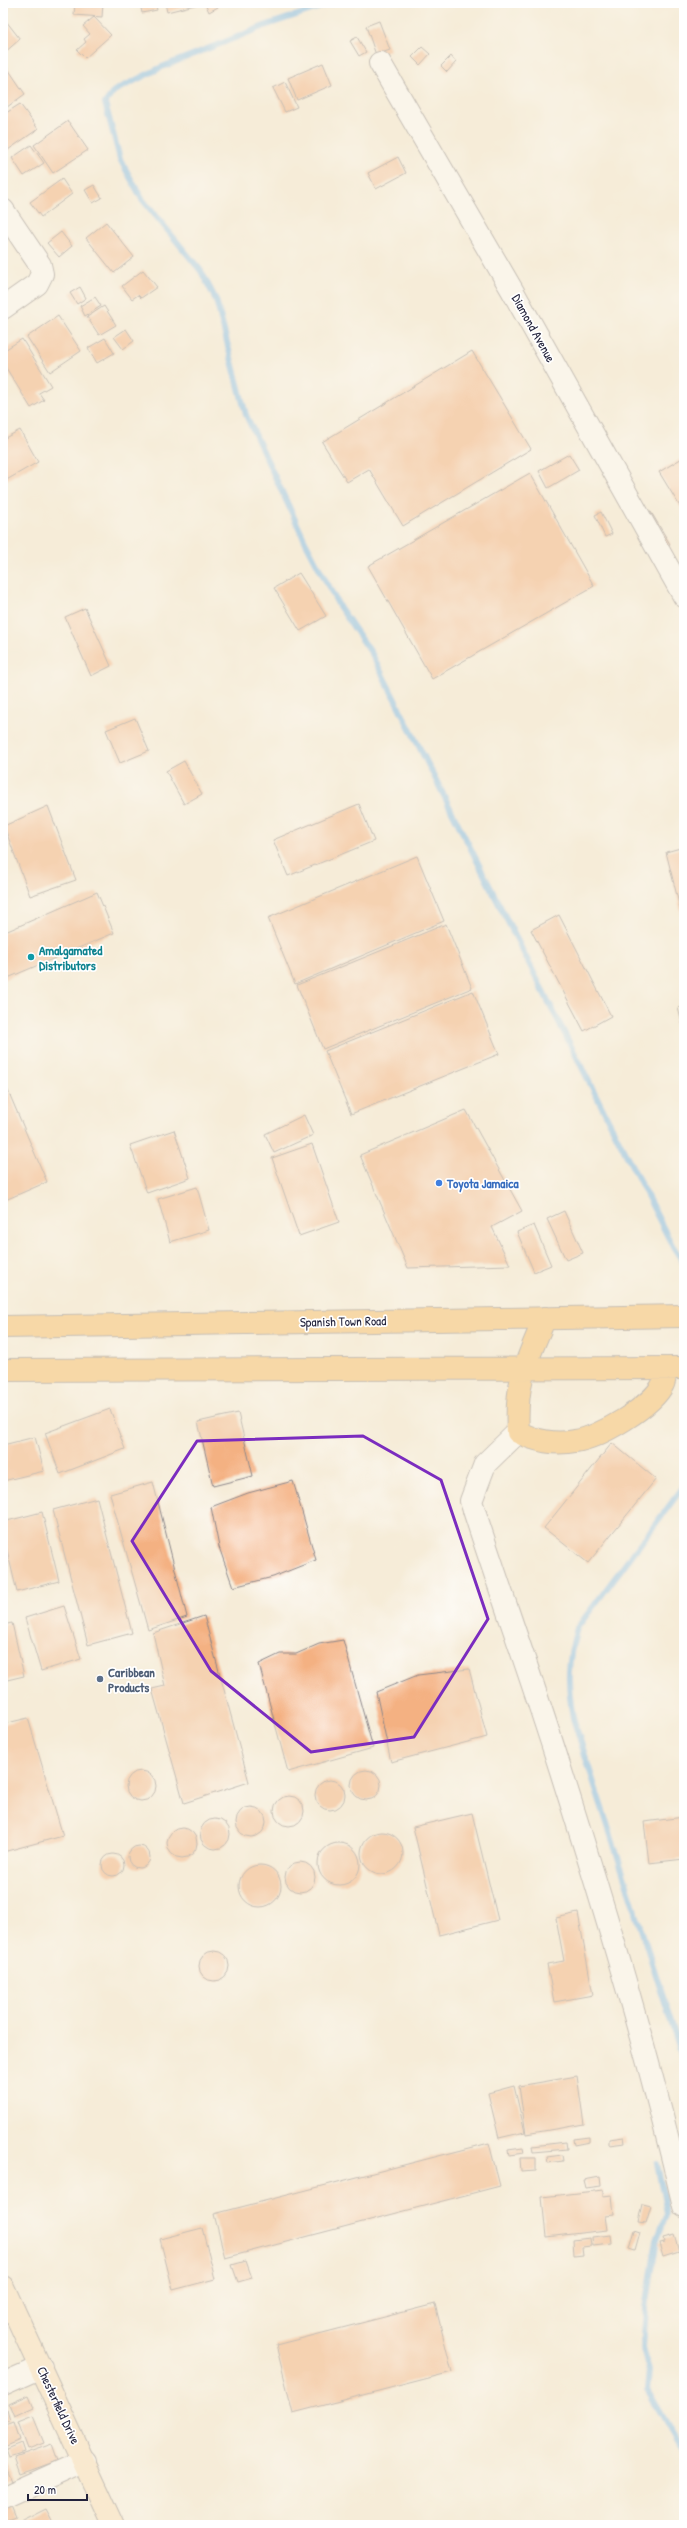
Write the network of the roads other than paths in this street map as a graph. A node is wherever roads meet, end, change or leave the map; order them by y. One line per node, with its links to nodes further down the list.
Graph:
1 (380, 62): 4 (street, Diamond Avenue)
2 (3, 210): 3 (street)
3 (3, 308)
4 (684, 596)
5 (684, 1316): 6 (highway, Spanish Town Road)
6 (545, 1318): 7 (highway, Spanish Town Road); 10 (highway)
7 (3, 1326)
8 (675, 1369): 10 (highway); 11 (highway)
9 (3, 1370): 10 (highway)
10 (522, 1370): 11 (highway)
11 (518, 1432): 12 (street)
12 (684, 2206)
13 (3, 2287): 14 (street, Chesterfield Drive)
14 (41, 2367): 15 (street); 16 (street, Chesterfield Drive)
15 (3, 2384)
16 (85, 2461): 17 (street); 18 (street, Chesterfield Drive)
17 (3, 2498)
18 (113, 2525)

